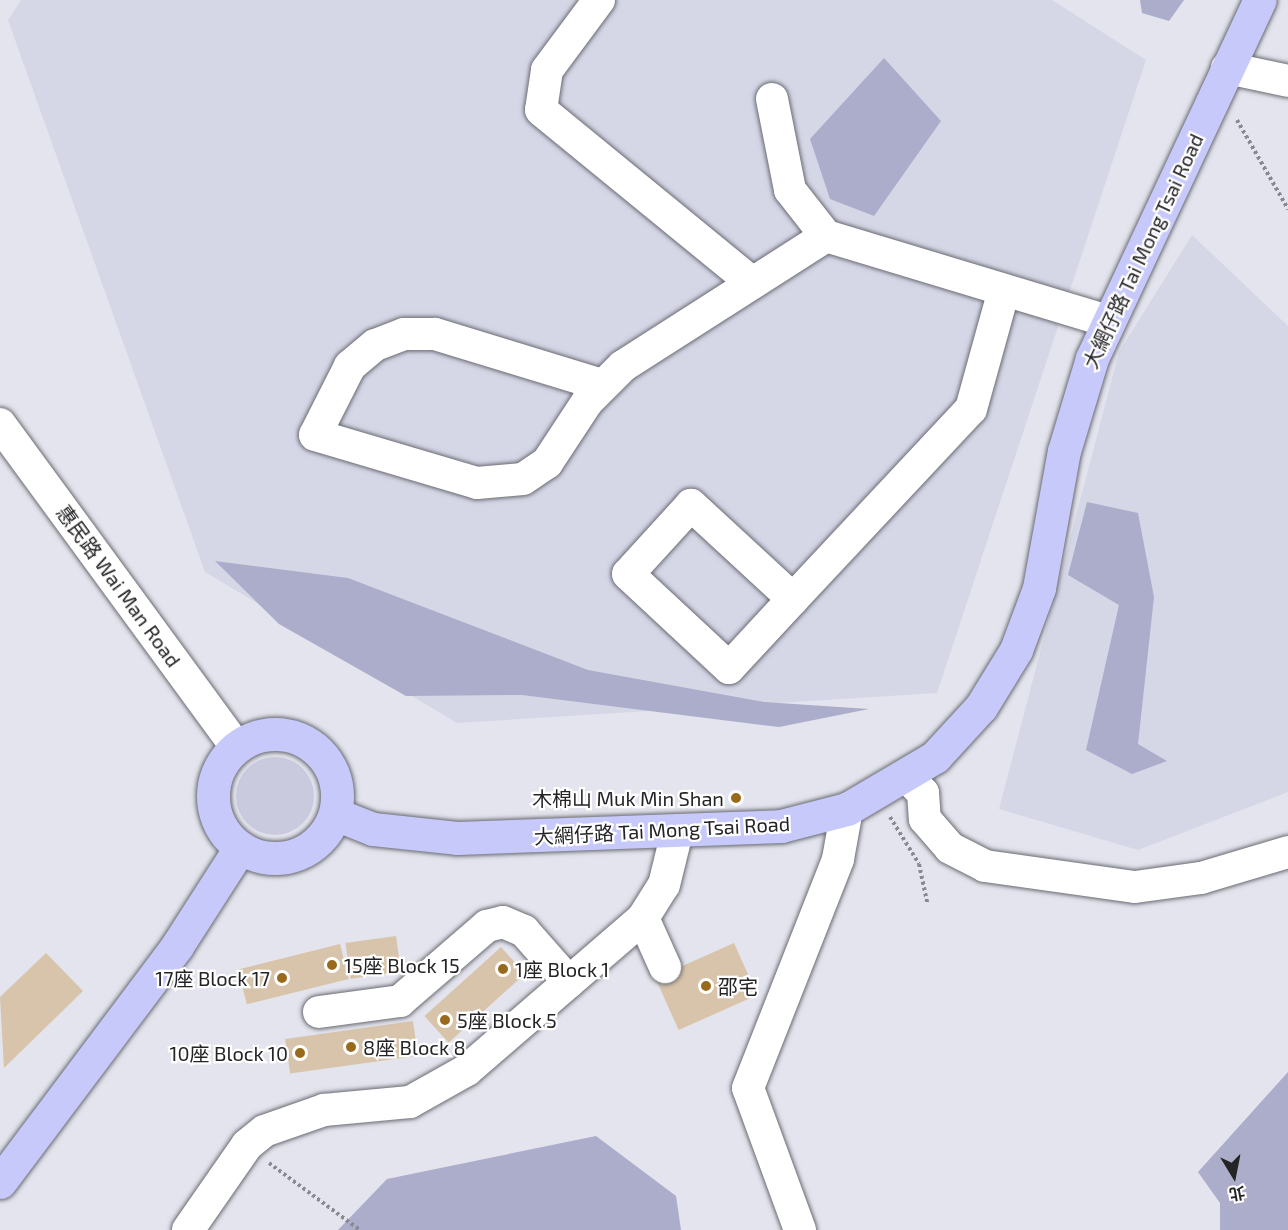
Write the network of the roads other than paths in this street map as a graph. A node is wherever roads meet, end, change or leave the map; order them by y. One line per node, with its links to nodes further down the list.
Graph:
1 (1260, 0): 3 (main road, 大網仔路 Tai Mong Tsai Road)
2 (595, 1): 7 (street)
3 (1227, 68): 4 (street); 9 (main road, 大網仔路 Tai Mong Tsai Road)
4 (1288, 81)
5 (771, 99): 6 (street)
6 (826, 236): 7 (street); 8 (street)
7 (752, 283): 10 (street)
8 (1004, 290): 9 (street); 12 (street)
9 (1107, 321): 14 (main road, 大網仔路 Tai Mong Tsai Road)
10 (602, 385): 10 (street)
11 (0, 424): 13 (street, 惠民路 Wai Man Road)
12 (793, 599): 12 (street)
13 (237, 748): 16 (main road); 18 (main road)
14 (908, 778): 15 (main road, 大網仔路 Tai Mong Tsai Road); 19 (street)
15 (847, 809): 17 (main road, 大網仔路 Tai Mong Tsai Road); 26 (street)
16 (335, 814): 17 (main road, 大網仔路 Tai Mong Tsai Road); 18 (main road)
17 (677, 832): 20 (street)
18 (240, 848): 24 (main road)
19 (1288, 852)
20 (643, 918): 21 (street); 22 (street)
21 (665, 967)
22 (569, 982): 23 (street); 25 (street)
23 (319, 1012)
24 (0, 1182)
25 (188, 1230)
26 (800, 1230)

